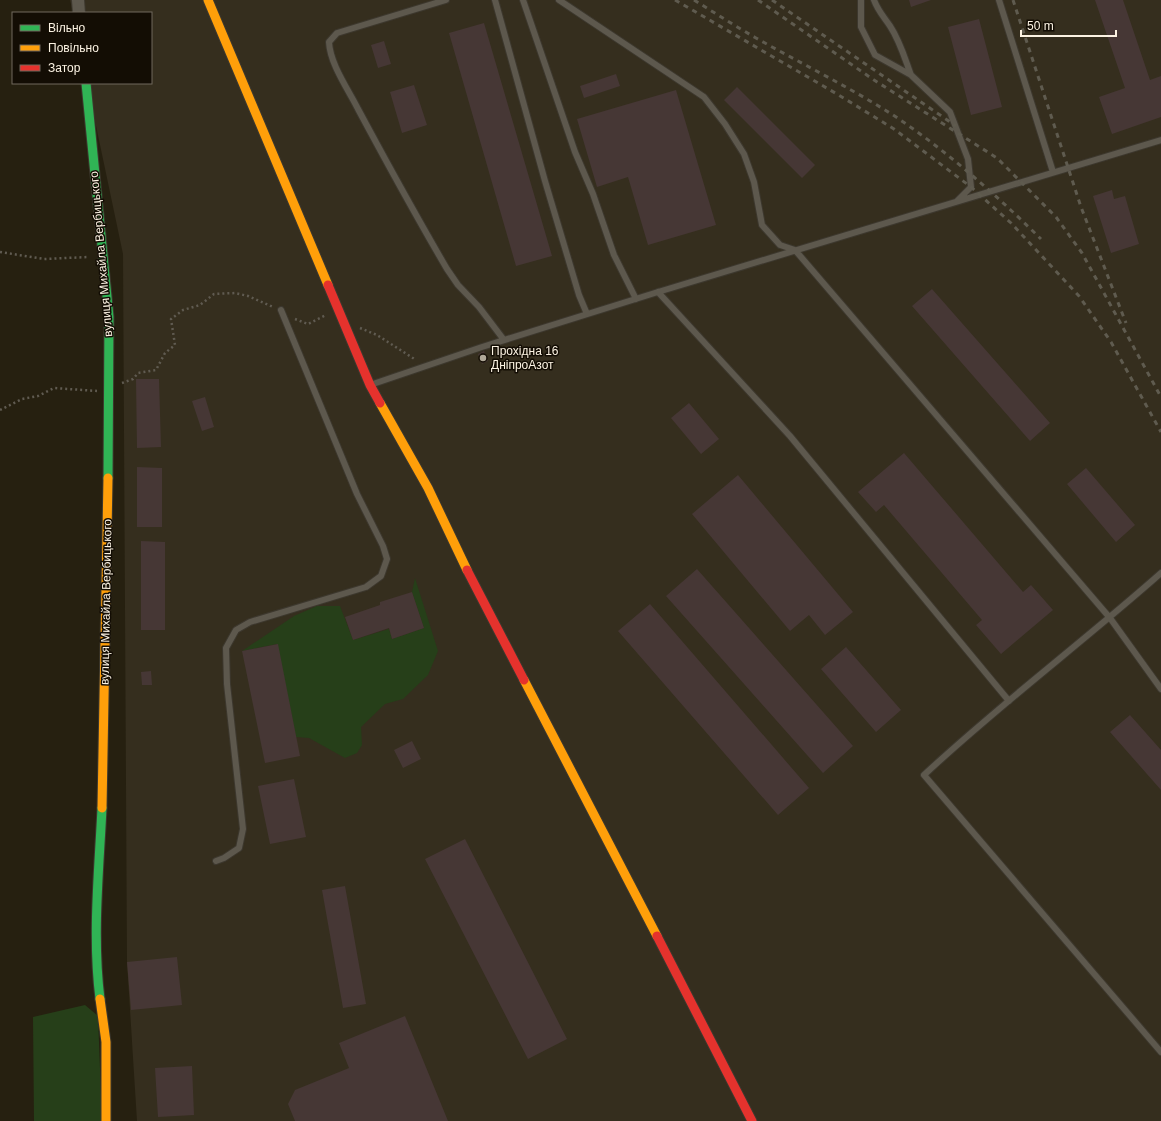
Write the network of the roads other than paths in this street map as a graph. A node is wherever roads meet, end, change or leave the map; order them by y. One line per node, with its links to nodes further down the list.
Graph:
1 (78, 0): 10 (street)
2 (208, 0): 22 (street)
3 (446, 0): 21 (lane)
4 (495, 0): 20 (lane)
5 (523, 0): 18 (lane)
6 (559, 0): 16 (lane)
7 (861, 0): 11 (lane)
8 (874, 0): 11 (lane)
9 (1000, 0): 14 (lane)
10 (79, 12)
11 (910, 75): 15 (lane)
12 (86, 84): 29 (street, вулиця Михайла Вербицького)
13 (1161, 140): 14 (lane)
14 (1053, 172): 15 (lane)
15 (956, 202): 16 (lane)
16 (796, 250): 17 (lane); 24 (lane)
17 (658, 292): 18 (lane); 26 (lane)
18 (636, 299): 20 (lane)
19 (281, 310): 27 (lane)
20 (587, 314): 21 (lane)
21 (504, 340): 22 (lane)
22 (370, 385): 30 (street)
23 (1161, 573): 24 (lane)
24 (1110, 618): 25 (lane); 26 (lane)
25 (1161, 689)
26 (1009, 701): 28 (lane)
27 (216, 861)
28 (1161, 1052)
29 (106, 1121)
30 (752, 1121)

